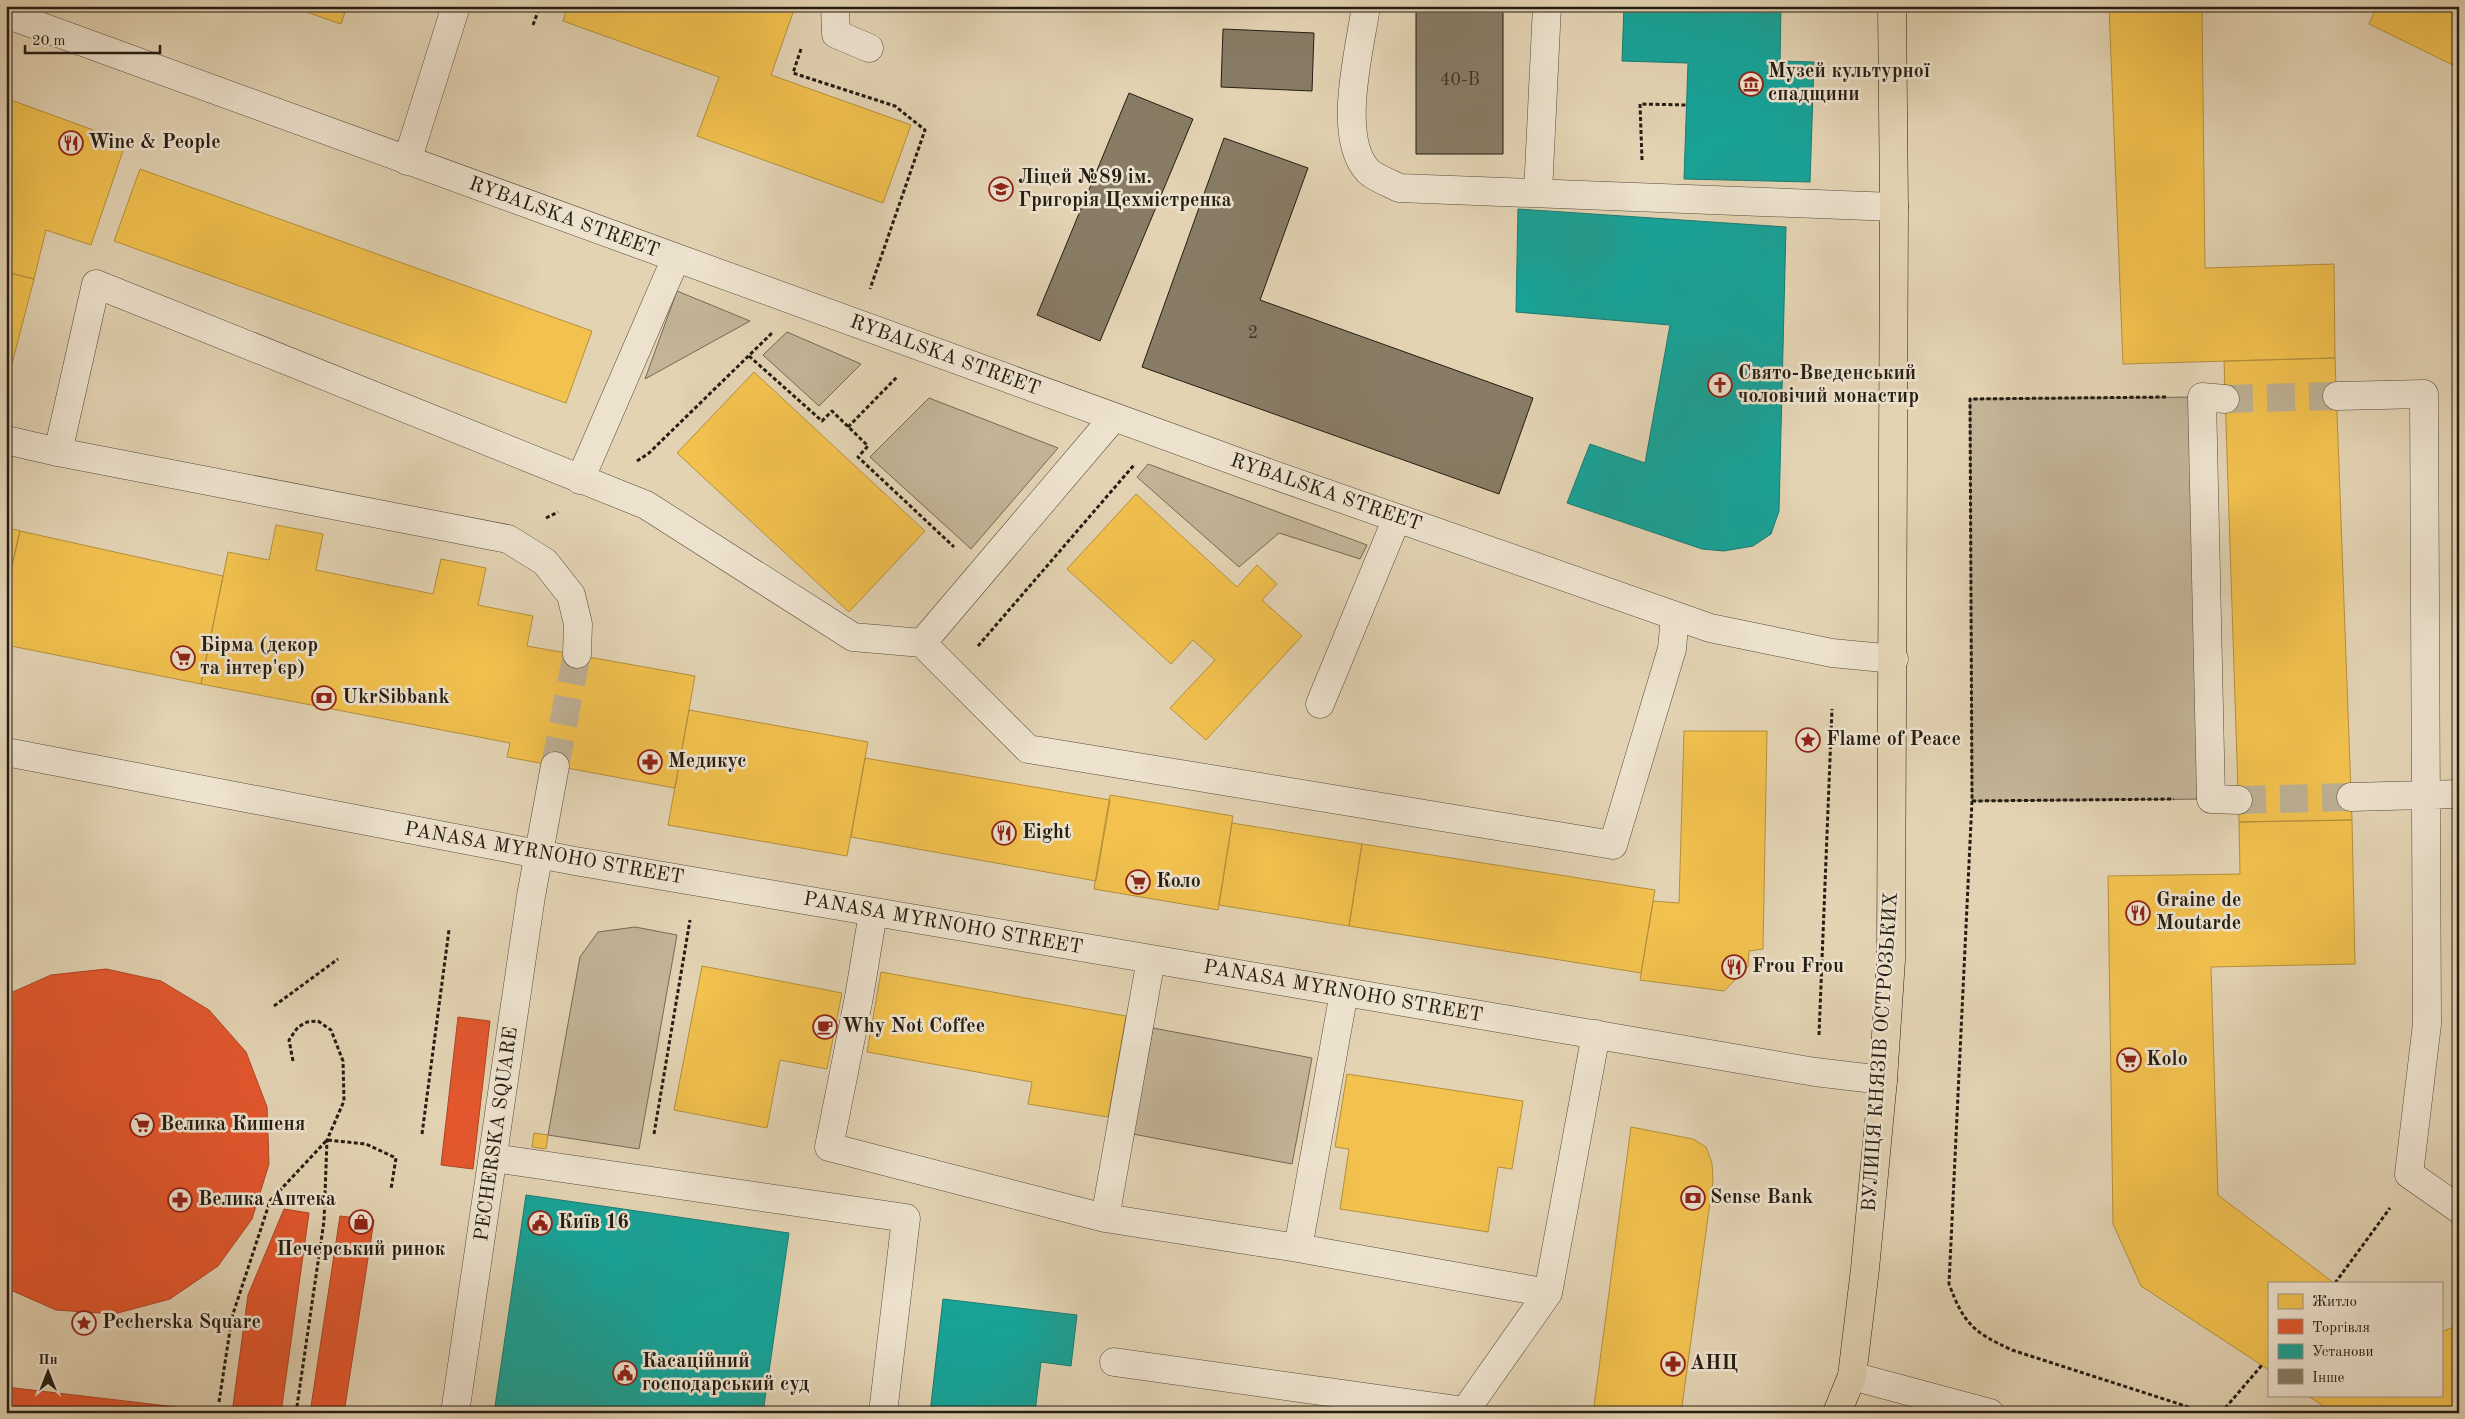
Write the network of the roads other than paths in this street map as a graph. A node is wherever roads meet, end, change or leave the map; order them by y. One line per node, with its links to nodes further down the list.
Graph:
1 (456, 6): 8 (street)
2 (835, 6): 7 (street)
3 (1366, 6): 9 (street)
4 (1547, 6): 9 (street)
5 (1892, 6): 10 (main road, ВУЛИЦЯ КНЯЗІВ ОСТРОЗЬКИХ)
6 (6, 14): 8 (street, RYBALSKA STREET)
7 (870, 48)
8 (407, 160): 11 (street, RYBALSKA STREET)
9 (1538, 193): 10 (street)
10 (1894, 207): 22 (main road, ВУЛИЦЯ КНЯЗІВ ОСТРОЗЬКИХ)
11 (676, 258): 14 (street, RYBALSKA STREET); 17 (street)
12 (2337, 396): 26 (street)
13 (2214, 398): 29 (street)
14 (1114, 417): 18 (street, RYBALSKA STREET); 20 (street)
15 (6, 440): 16 (street)
16 (58, 452): 17 (street); 21 (street)
17 (589, 484): 20 (street)
18 (1397, 518): 19 (street, RYBALSKA STREET); 23 (street)
19 (1675, 616): 20 (street); 22 (street, RYBALSKA STREET)
20 (922, 643)
21 (577, 654)
22 (1894, 659): 35 (main road, ВУЛИЦЯ КНЯЗІВ ОСТРОЗЬКИХ)
23 (1320, 704)
24 (6, 752): 30 (street, PANASA MYRNOHO STREET)
25 (555, 766): 30 (street, PECHERSKA SQUARE)
26 (2426, 794): 27 (street); 28 (street); 37 (street)
27 (2459, 794)
28 (2351, 797)
29 (2238, 800)
30 (538, 855): 31 (street, PANASA MYRNOHO STREET); 36 (street, PECHERSKA SQUARE)
31 (873, 912): 32 (street, PANASA MYRNOHO STREET); 38 (street)
32 (1151, 959): 33 (street, PANASA MYRNOHO STREET); 38 (street)
33 (1344, 992): 34 (street, PANASA MYRNOHO STREET); 39 (street)
34 (1596, 1034): 35 (street, PANASA MYRNOHO STREET); 40 (street)
35 (1883, 1080): 42 (main road, ВУЛИЦЯ КНЯЗІВ ОСТРОЗЬКИХ)
36 (493, 1158): 43 (street, PECHERSKA SQUARE); 44 (street)
37 (2459, 1209)
38 (1105, 1218): 39 (street)
39 (1298, 1248): 40 (street)
40 (1548, 1293): 41 (street)
41 (1114, 1362)
42 (1852, 1376): 45 (main road, ВУЛИЦЯ КНЯЗІВ ОСТРОЗЬКИХ); 46 (main road, ВУЛИЦЯ КНЯЗІВ ОСТРОЗЬКИХ); 47 (street)
43 (455, 1413)
44 (882, 1413)
45 (1837, 1413)
46 (1860, 1413)
47 (1990, 1413)

